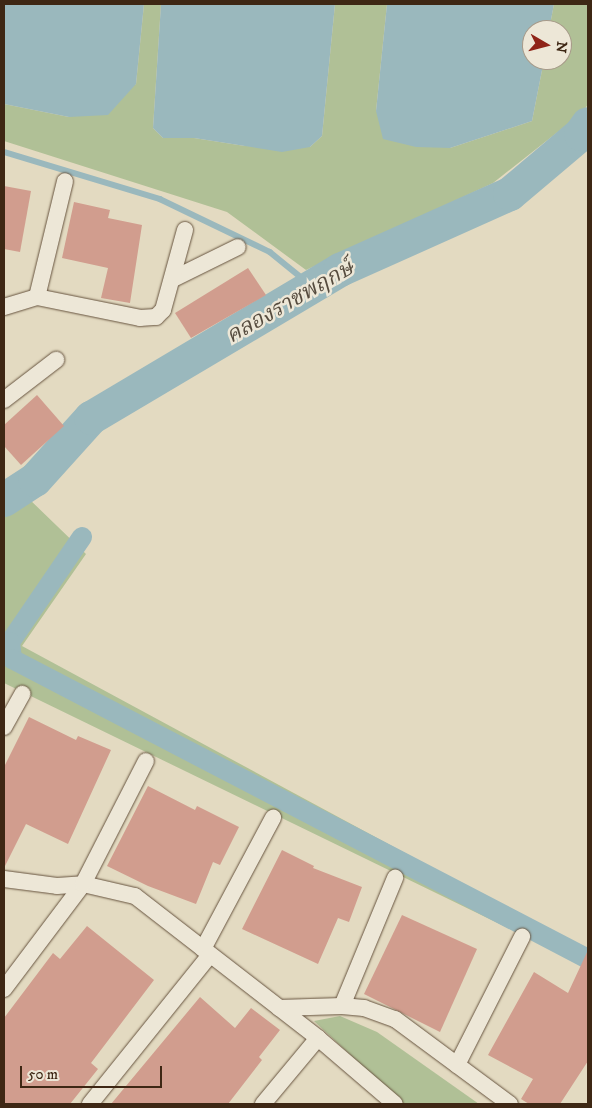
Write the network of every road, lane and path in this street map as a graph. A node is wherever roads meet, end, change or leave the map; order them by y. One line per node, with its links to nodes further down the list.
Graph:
1 (65, 181): 5 (street)
2 (185, 230): 4 (street)
3 (238, 247): 4 (street)
4 (174, 279): 5 (street)
5 (37, 297): 6 (street)
6 (4, 307)
7 (56, 360): 8 (street)
8 (4, 400)
9 (22, 694): 10 (street)
10 (4, 727)
11 (146, 761): 15 (street)
12 (273, 818): 17 (street)
13 (395, 878): 19 (street)
14 (4, 879): 15 (street)
15 (83, 884): 17 (street); 18 (street)
16 (522, 937): 22 (street)
17 (206, 952): 20 (street); 23 (street)
18 (4, 989)
19 (342, 1006): 20 (street); 22 (street)
20 (279, 1008): 21 (street)
21 (318, 1038): 24 (street); 25 (street)
22 (457, 1065): 26 (street)
23 (90, 1104)
24 (263, 1104)
25 (395, 1104)
26 (510, 1104)

